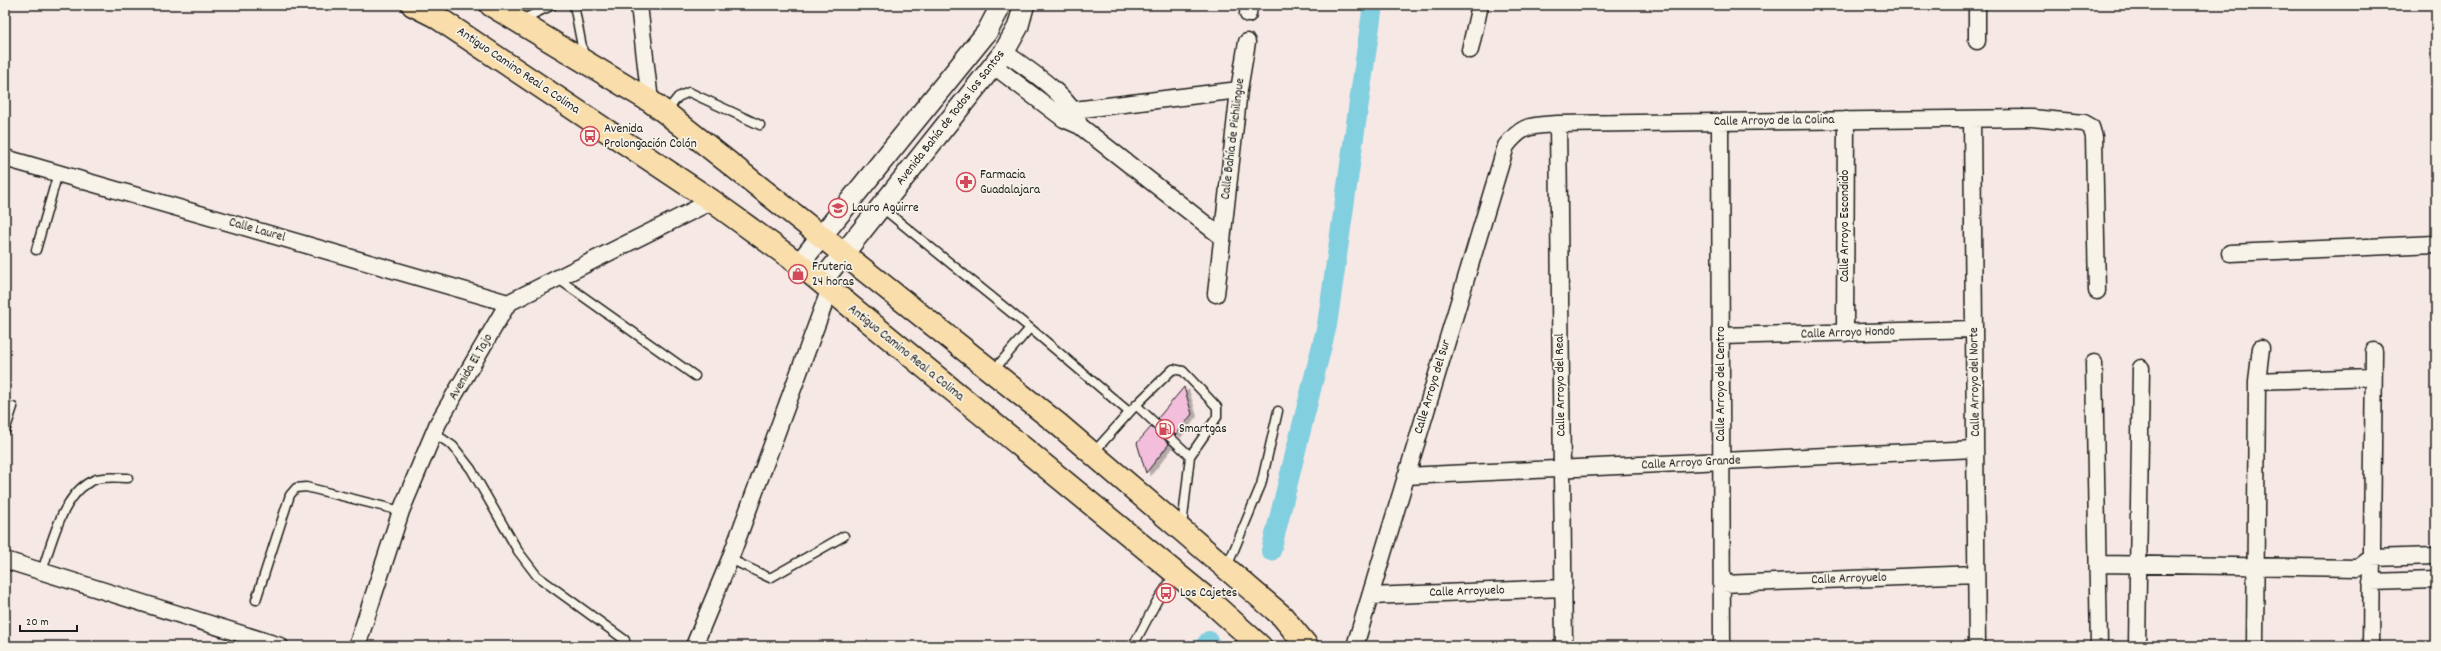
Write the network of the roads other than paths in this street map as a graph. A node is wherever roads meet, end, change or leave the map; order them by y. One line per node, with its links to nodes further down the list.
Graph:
1 (413, 5): 27 (main road, Antiguo Camino Real a Colima)
2 (491, 5): 10 (main road)
3 (553, 5): 10 (lane)
4 (574, 5): 15 (lane)
5 (639, 5): 17 (street)
6 (999, 5): 29 (street, Avenida Bahía de Todos los Santos)
7 (1024, 5): 14 (street, Avenida Bahía de Todos los Santos)
8 (1480, 5): 13 (street)
9 (1977, 5): 11 (street)
10 (518, 22): 15 (main road)
11 (1977, 41)
12 (1246, 42): 16 (street, Calle Bahía de Pichilingue)
13 (1470, 50)
14 (999, 59): 18 (street); 28 (street, Avenida Bahía de Todos los Santos)
15 (585, 62): 17 (main road)
16 (1239, 90): 18 (street); 30 (street, Calle Bahía de Pichilingue)
17 (658, 107): 23 (lane); 29 (main road)
18 (1069, 115): 30 (street)
19 (1972, 119): 20 (street, Calle Arroyo de la Colina); 38 (street, Calle Arroyo de la Colina); 42 (street, Calle Arroyo del Norte)
20 (1846, 120): 21 (street, Calle Arroyo de la Colina); 43 (street, Calle Arroyo Escondido)
21 (1720, 122): 22 (street, Calle Arroyo de la Colina); 44 (street, Calle Arroyo del Centro)
22 (1558, 124): 24 (street, Calle Arroyo de la Colina); 63 (street, Calle Arroyo del Real)
23 (760, 125)
24 (1517, 132): 64 (street, Calle Arroyo del Sur)
25 (5, 158): 26 (street, Calle Laurel)
26 (58, 174): 32 (lane); 40 (street, Calle Laurel)
27 (712, 201): 35 (main road, Antiguo Camino Real a Colima); 36 (street)
28 (881, 207): 34 (street, Avenida Bahía de Todos los Santos); 41 (lane)
29 (821, 236): 34 (main road); 35 (street, Avenida Bahía de Todos los Santos)
30 (1222, 237): 39 (street, Calle Bahía de Pichilingue)
31 (2436, 244): 33 (street)
32 (36, 250)
33 (2230, 253)
34 (843, 255): 37 (street, Avenida Bahía de Todos los Santos); 49 (main road)
35 (799, 264): 37 (main road, Antiguo Camino Real a Colima)
36 (557, 278): 40 (street); 50 (lane)
37 (825, 286): 71 (street); 79 (main road, Antiguo Camino Real a Colima)
38 (2097, 290)
39 (1216, 294)
40 (508, 303): 58 (street, Avenida El Tajo)
41 (1030, 328): 49 (lane); 56 (lane)
42 (1974, 329): 43 (street, Calle Arroyo Hondo); 59 (street, Calle Arroyo del Norte)
43 (1846, 333): 44 (street, Calle Arroyo Hondo)
44 (1721, 336): 62 (street, Calle Arroyo del Centro)
45 (2261, 348): 52 (street)
46 (2374, 351): 51 (street)
47 (2094, 363): 73 (street)
48 (2141, 368): 74 (street)
49 (993, 371): 60 (main road)
50 (695, 376)
51 (2372, 377): 52 (street); 70 (street)
52 (2258, 381): 76 (street)
53 (1136, 405): 56 (lane); 61 (lane); 61 (lane)
54 (13, 407): 57 (lane)
55 (1278, 411): 75 (lane)
56 (1129, 412): 60 (lane)
57 (5, 431)
58 (434, 433): 66 (street, Avenida El Tajo); 87 (lane)
59 (1975, 449): 62 (street, Calle Arroyo Grande); 80 (street, Calle Arroyo del Norte)
60 (1092, 453): 67 (main road)
61 (1190, 456): 67 (lane)
62 (1722, 461): 63 (street, Calle Arroyo Grande); 83 (street, Calle Arroyo del Centro)
63 (1562, 469): 64 (street, Calle Arroyo Grande); 84 (street, Calle Arroyo del Real)
64 (1406, 476): 85 (street, Calle Arroyo del Sur)
65 (128, 478): 78 (lane)
66 (401, 511): 86 (lane); 89 (street, Avenida El Tajo)
67 (1182, 530): 75 (main road)
68 (844, 536): 71 (lane)
69 (2436, 556): 70 (street)
70 (2371, 558): 77 (street); 82 (street)
71 (730, 559): 90 (street)
72 (5, 560): 78 (street)
73 (2099, 564): 74 (street); 98 (street)
74 (2139, 566): 76 (street); 99 (street)
75 (1226, 568): 93 (main road)
76 (2255, 568): 77 (street); 100 (street)
77 (2358, 568): 82 (street)
78 (42, 571): 88 (street)
79 (1176, 573): 91 (lane); 92 (main road, Antiguo Camino Real a Colima)
80 (1976, 574): 83 (street, Calle Arroyuelo); 97 (street, Calle Arroyo del Norte)
81 (2436, 580): 82 (street)
82 (2371, 582): 101 (street)
83 (1722, 584): 96 (street, Calle Arroyo del Centro)
84 (1564, 588): 85 (street, Calle Arroyuelo); 95 (street, Calle Arroyo del Real)
85 (1371, 596): 94 (street, Calle Arroyo del Sur)
86 (256, 600)
87 (625, 640)
88 (280, 646)
89 (357, 646)
90 (694, 646)
91 (1133, 646)
92 (1260, 646)
93 (1307, 646)
94 (1355, 646)
95 (1564, 646)
96 (1722, 646)
97 (1977, 646)
98 (2099, 646)
99 (2137, 646)
100 (2255, 646)
101 (2371, 646)

